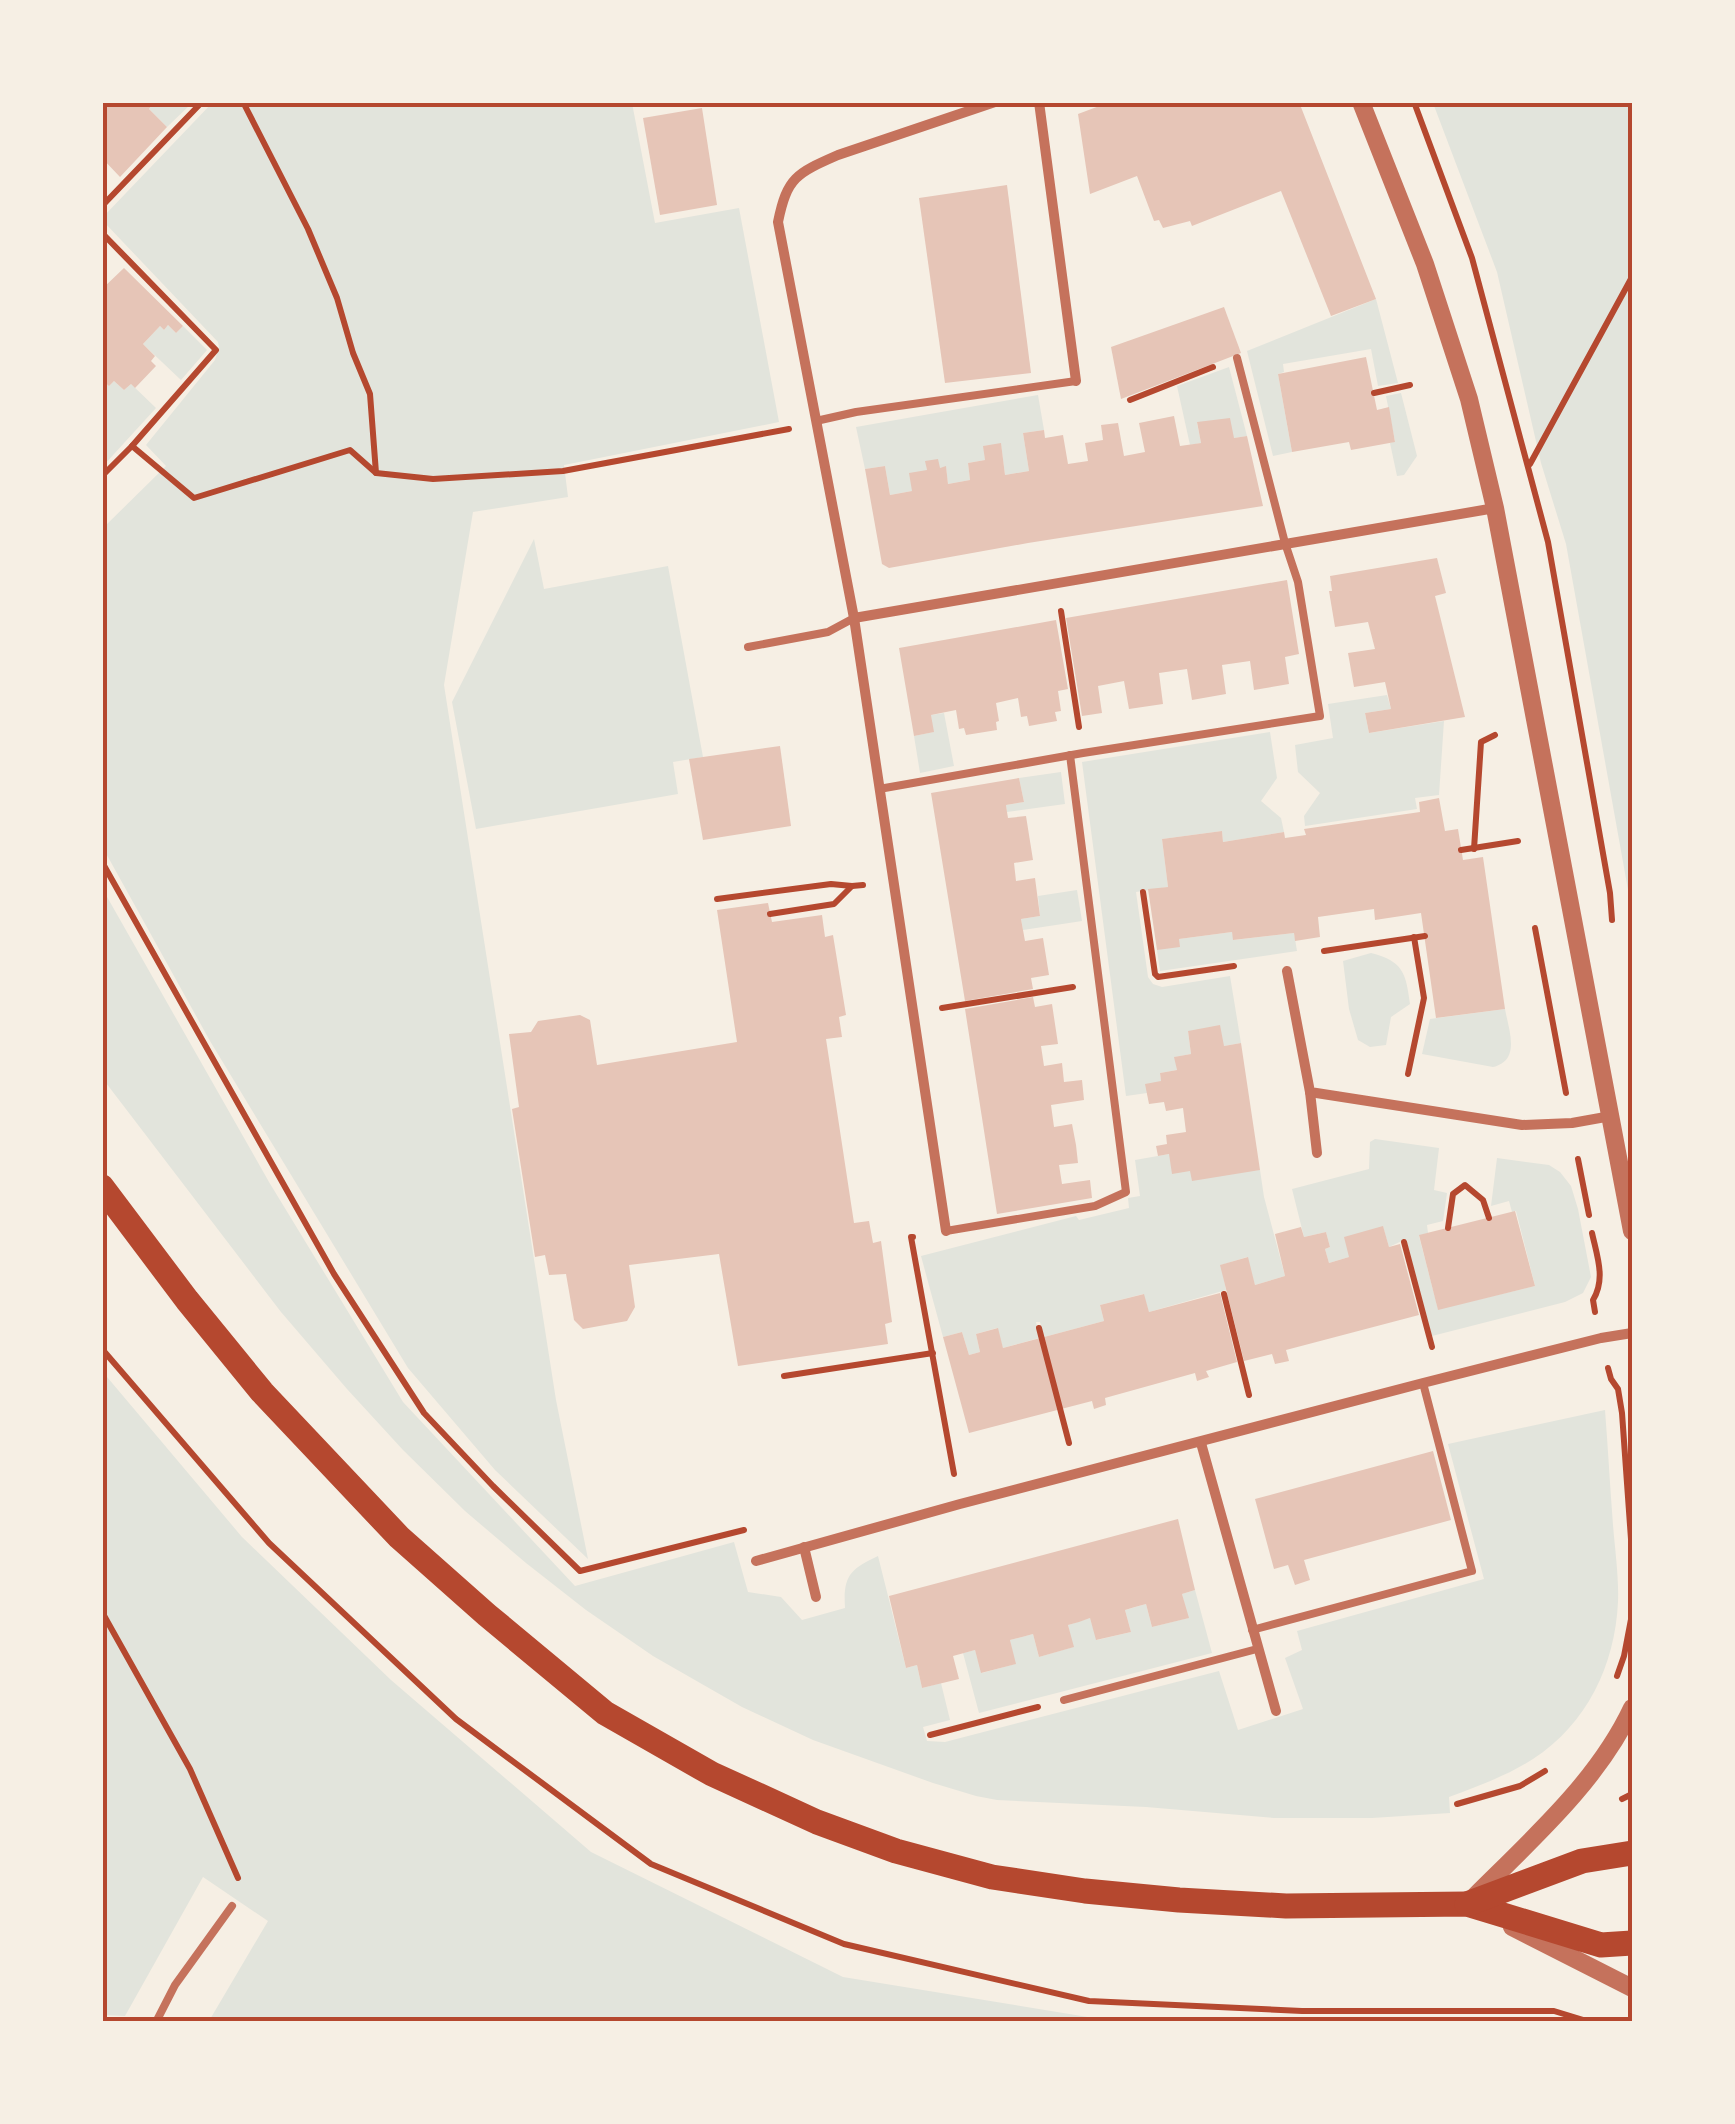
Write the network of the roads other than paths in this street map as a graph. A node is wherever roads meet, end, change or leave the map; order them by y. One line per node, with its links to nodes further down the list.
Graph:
1 (995, 102): 6 (street)
2 (1039, 102): 5 (street)
3 (1361, 102): 7 (street)
4 (1237, 358): 8 (lane)
5 (1076, 380): 6 (lane)
6 (816, 421): 9 (street)
7 (1495, 508): 8 (street); 15 (street)
8 (1285, 543): 9 (street); 11 (lane)
9 (854, 618): 10 (lane); 12 (street)
10 (748, 647)
11 (1070, 756): 12 (lane); 18 (lane)
12 (879, 788): 18 (street)
13 (1287, 970): 14 (street)
14 (1310, 1092): 15 (street); 16 (street)
15 (1611, 1116): 19 (street)
16 (1317, 1152)
17 (102, 1188): 32 (main road)
18 (946, 1231)
19 (1632, 1231)
20 (1632, 1333): 21 (street)
21 (1423, 1384): 22 (street); 26 (lane)
22 (1202, 1443): 23 (street); 26 (street)
23 (804, 1547): 24 (street); 25 (street)
24 (756, 1561)
25 (816, 1597)
26 (1252, 1630): 27 (street)
27 (1258, 1649): 28 (lane); 30 (street)
28 (1064, 1700)
29 (1632, 1708): 32 (street)
30 (1276, 1711)
31 (1632, 1853): 32 (main road)
32 (1467, 1904): 34 (main road); 35 (street)
33 (232, 1906): 36 (lane)
34 (1632, 1943)
35 (1632, 1988)
36 (156, 2022)

